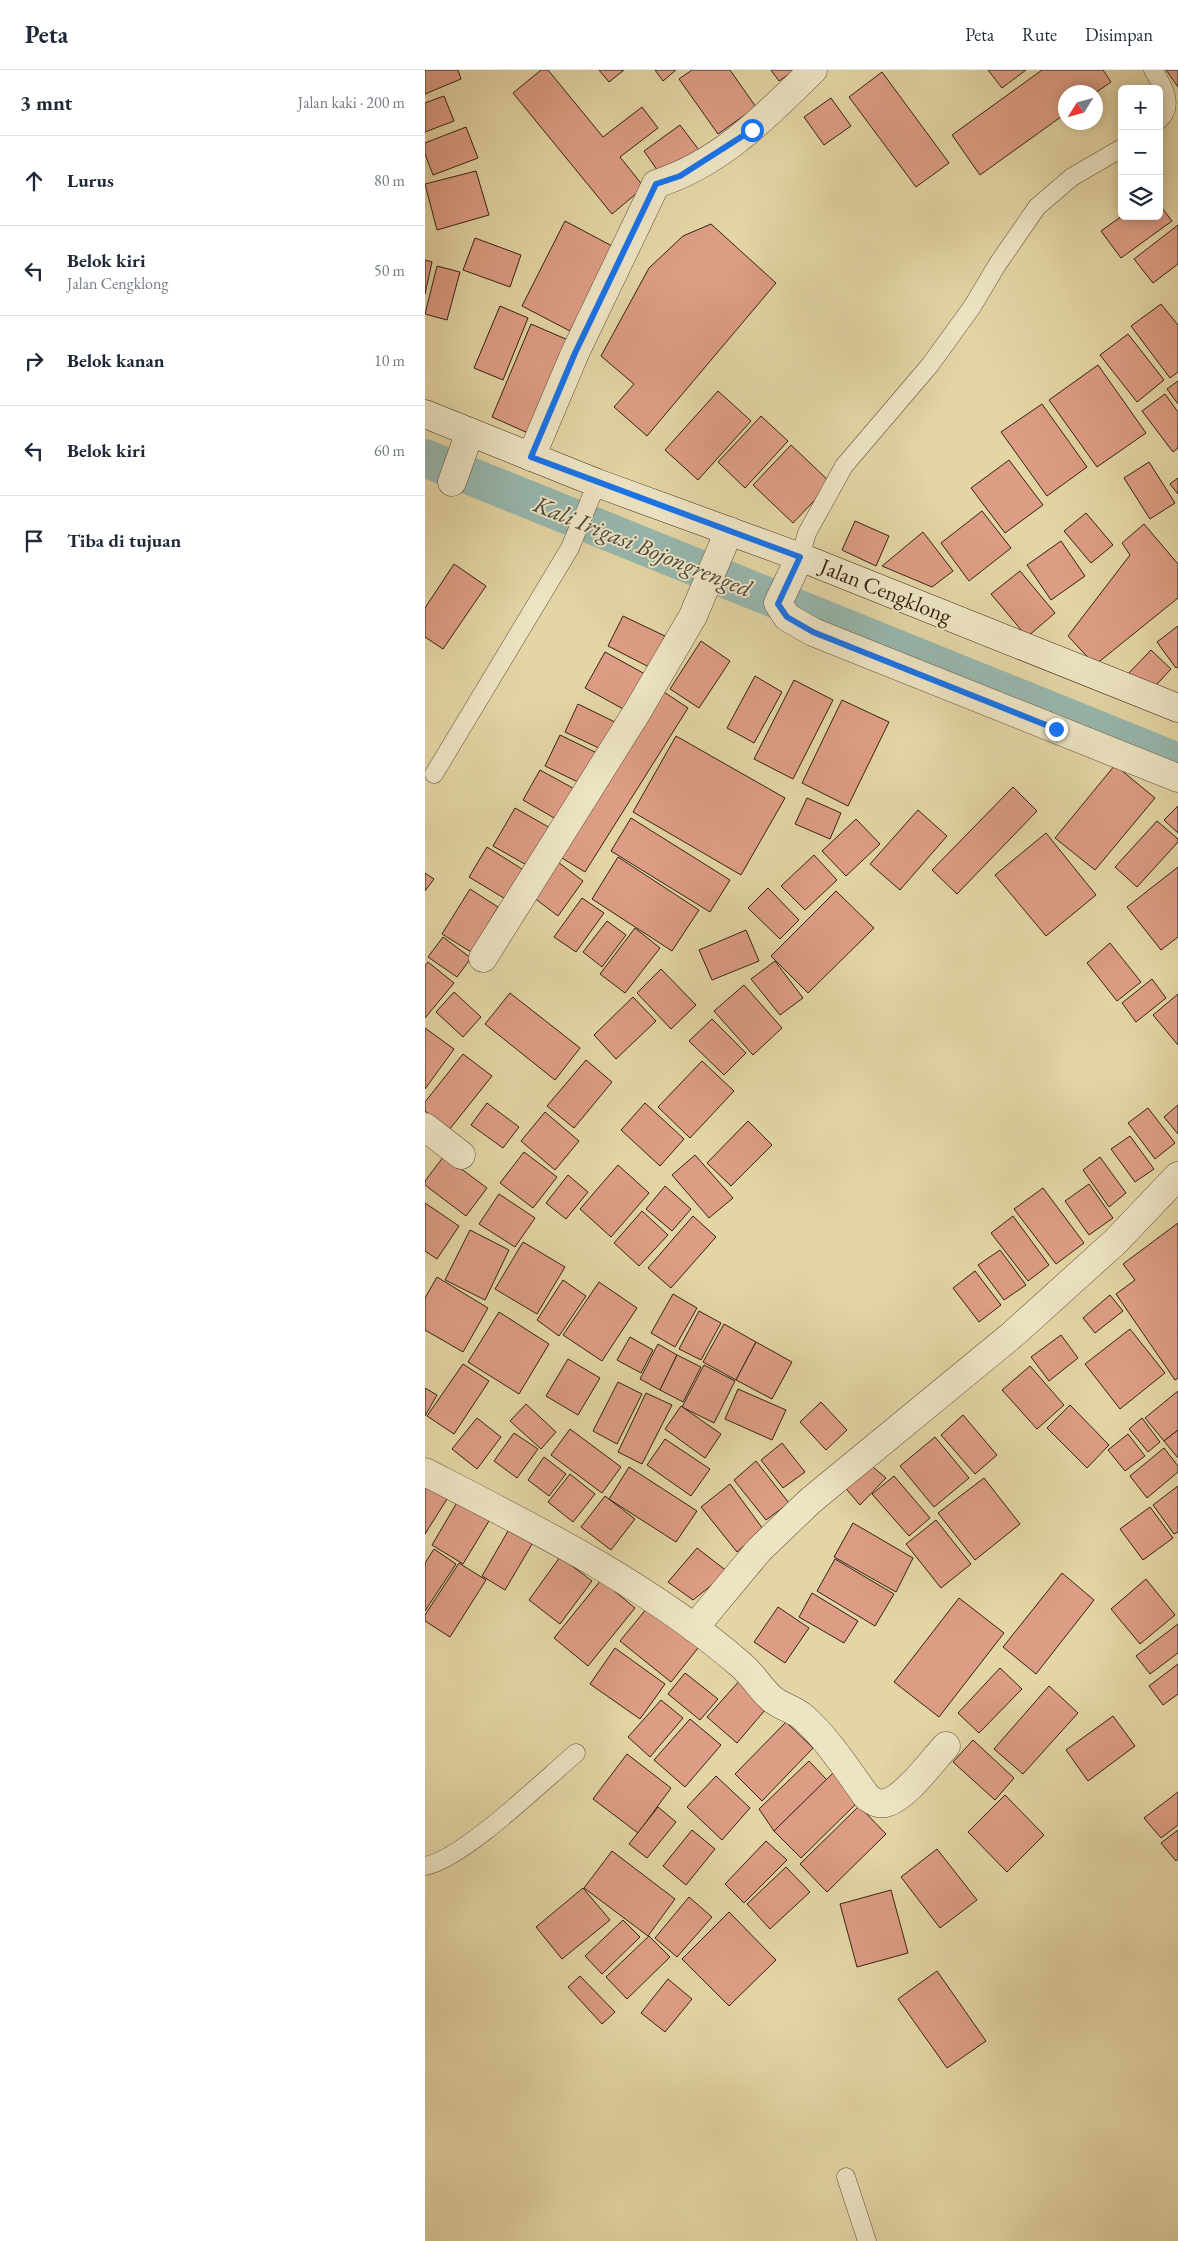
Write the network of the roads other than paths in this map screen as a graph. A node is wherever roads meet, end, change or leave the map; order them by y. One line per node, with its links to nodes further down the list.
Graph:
1 (813, 70): 9 (street)
2 (1153, 70): 4 (lane)
3 (1163, 85): 5 (lane)
4 (1163, 85)
5 (1163, 116)
6 (1118, 150): 13 (lane)
7 (425, 414): 8 (street, Jalan Cengklong)
8 (470, 432): 9 (street, Jalan Cengklong); 10 (street)
9 (531, 457): 11 (street, Jalan Cengklong)
10 (452, 482)
11 (595, 487): 12 (street, Jalan Cengklong); 15 (lane)
12 (729, 531): 13 (street, Jalan Cengklong); 17 (street)
13 (797, 562): 14 (street, Jalan Cengklong); 16 (street)
14 (1178, 708)
15 (434, 774)
16 (1178, 778)
17 (483, 958)
18 (425, 1127): 19 (street)
19 (461, 1156)
20 (1178, 1176): 22 (street)
21 (425, 1472): 22 (street)
22 (694, 1628): 23 (street)
23 (946, 1746)
24 (576, 1753): 25 (lane)
25 (425, 1866)
26 (846, 2177): 27 (lane)
27 (867, 2241)

